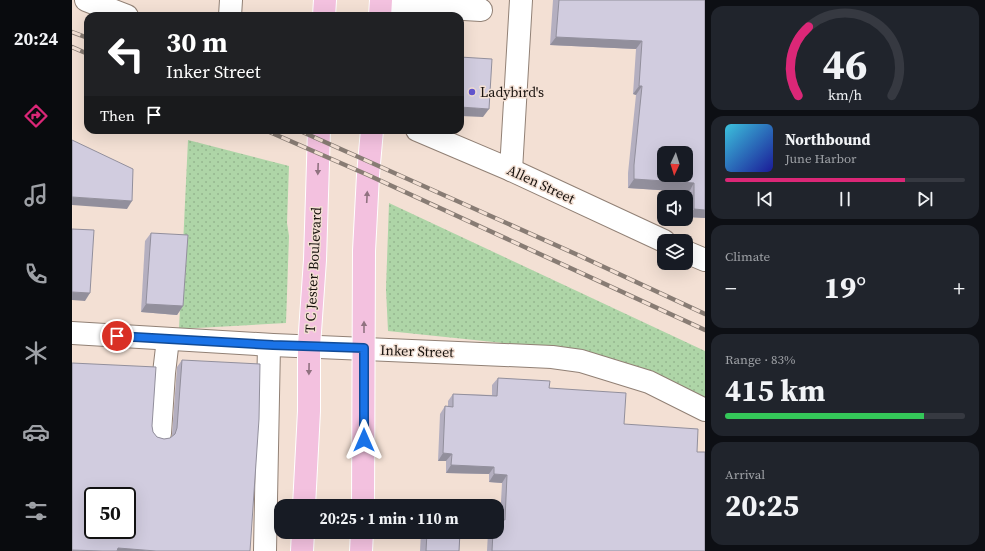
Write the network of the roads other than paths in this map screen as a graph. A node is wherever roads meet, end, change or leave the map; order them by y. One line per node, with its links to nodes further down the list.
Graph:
1 (86, 0): 7 (street)
2 (231, 0): 8 (street)
3 (325, 0): 9 (main road)
4 (522, 0): 13 (street)
5 (380, 7): 6 (street)
6 (481, 10)
7 (117, 12)
8 (230, 12)
9 (324, 12)
10 (318, 134): 20 (main road, T C Jester Boulevard, one-way to 20)
11 (372, 134): 21 (main road, one-way to 11)
12 (426, 134): 13 (street, Allen Street)
13 (511, 170): 14 (street, Allen Street)
14 (657, 238)
15 (693, 255): 16 (street)
16 (705, 260)
17 (72, 333): 18 (street, Inker Street)
18 (168, 339): 19 (street, Inker Street); 23 (street)
19 (269, 345): 20 (street, Inker Street); 28 (street)
20 (310, 346): 21 (street, Inker Street); 24 (main road, T C Jester Boulevard, one-way to 24)
21 (364, 348): 22 (street, Inker Street); 25 (main road)
22 (705, 410)
23 (160, 433)
24 (304, 499)
25 (363, 499)
26 (303, 539): 29 (main road)
27 (361, 539): 30 (main road)
28 (265, 551)
29 (302, 551)
30 (360, 551)

